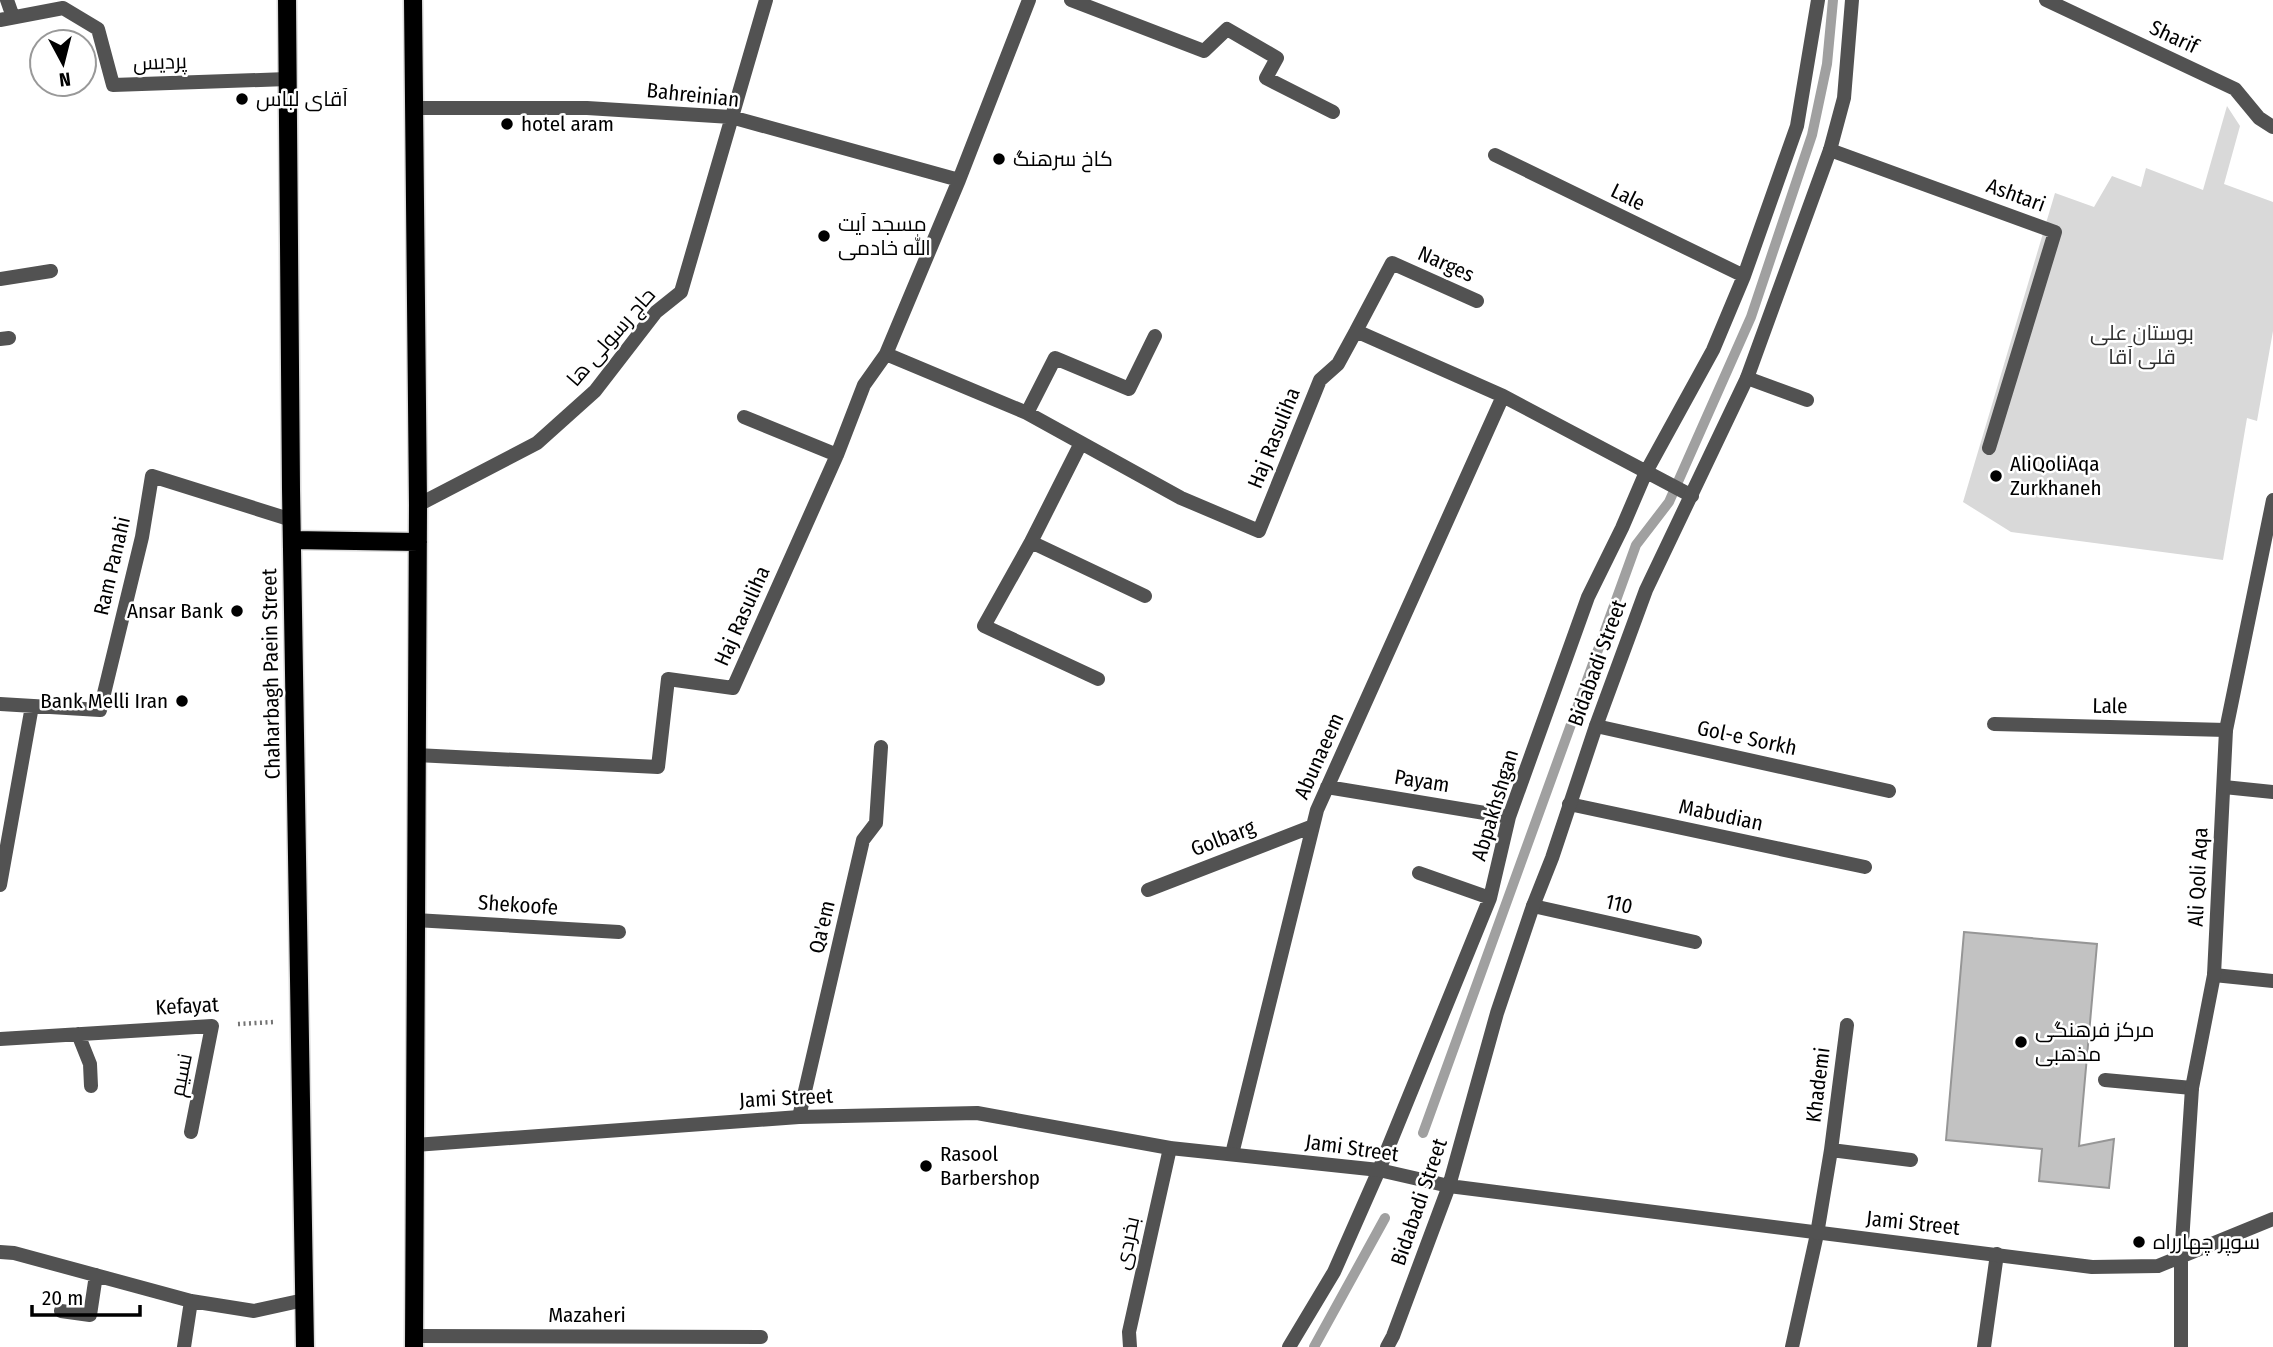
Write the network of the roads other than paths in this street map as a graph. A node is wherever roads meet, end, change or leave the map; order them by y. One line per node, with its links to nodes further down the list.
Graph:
1 (6, 0): 10 (street)
2 (287, 0): 11 (main road, Chaharbagh Paein Street)
3 (413, 0): 12 (main road)
4 (766, 0): 14 (street, حاج رسولی ها)
5 (1029, 0): 18 (street, Haj Rasuliha)
6 (1070, 0): 13 (street)
7 (1818, 0): 20 (street, Abpakhshgan)
8 (1852, 0): 16 (street, Bidabadi Street)
9 (2046, 0): 15 (street, Sharif)
10 (7, 19): 11 (street, پردیس)
11 (287, 79): 38 (main road, Chaharbagh Paein Street)
12 (414, 108): 14 (street, Bahreinian); 37 (main road)
13 (1333, 112)
14 (730, 117): 18 (street, Bahreinian); 37 (street, حاج رسولی ها)
15 (2273, 127)
16 (1830, 150): 26 (street, Bidabadi Street); 32 (street, Ashtari)
17 (1495, 155): 20 (street, Lale)
18 (959, 180): 25 (street, Haj Rasuliha)
19 (51, 271): 21 (street)
20 (1744, 276): 34 (street, Abpakhshgan)
21 (0, 279)
22 (1477, 301): 23 (street, Narges)
23 (1356, 331): 27 (street); 31 (street, Haj Rasuliha)
24 (1155, 336): 29 (street)
25 (886, 354): 29 (street, Haj Rasuliha); 33 (street, Haj Rasuliha)
26 (1747, 378): 28 (street); 35 (street, Bidabadi Street)
27 (1503, 396): 34 (street); 51 (street, Abunaeem)
28 (1807, 400)
29 (1027, 413): 31 (street, Haj Rasuliha)
30 (744, 417): 33 (street)
31 (1081, 443): 41 (street)
32 (1989, 448)
33 (837, 455): 50 (street, Haj Rasuliha)
34 (1646, 472): 35 (street); 56 (street, Abpakhshgan)
35 (1692, 496): 47 (street, Bidabadi Street)
36 (2273, 500): 48 (street, Ali Qoli Aqa)
37 (418, 505): 40 (main road)
38 (292, 520): 39 (main road, Chaharbagh Paein Street); 45 (street, Ram Panahi)
39 (292, 540): 40 (main road); 91 (main road, Chaharbagh Paein Street)
40 (418, 542): 50 (main road)
41 (1031, 542): 42 (street); 43 (street)
42 (1145, 596)
43 (1098, 679)
44 (0, 704): 45 (street, Ram Panahi)
45 (32, 706): 60 (street)
46 (1994, 724): 48 (street, Lale)
47 (1596, 726): 53 (street, Gol-e Sorkh); 55 (street, Bidabadi Street)
48 (2226, 730): 52 (street, Ali Qoli Aqa)
49 (881, 747): 76 (street, Qa'em)
50 (416, 755): 64 (main road)
51 (1328, 787): 56 (street, Payam); 57 (street, Abunaeem)
52 (2224, 788): 54 (street); 67 (street, Ali Qoli Aqa)
53 (1889, 791)
54 (2273, 792)
55 (1569, 804): 58 (street, Mabudian); 63 (street, Bidabadi Street)
56 (1509, 817): 62 (street, Abpakhshgan)
57 (1313, 826): 61 (street, Golbarg); 81 (street, Abunaeem)
58 (1865, 867)
59 (1419, 873): 62 (street)
60 (0, 885)
61 (1148, 890)
62 (1490, 898): 83 (street, Abpakhshgan)
63 (1533, 906): 66 (street, 110); 84 (street, Bidabadi Street)
64 (415, 920): 65 (street, Shekoofe); 78 (main road)
65 (619, 932)
66 (1695, 942)
67 (2214, 975): 68 (street); 75 (street, Ali Qoli Aqa)
68 (2273, 981)
69 (1847, 1025): 80 (street, Khademi)
70 (212, 1026): 71 (street, Kefayat); 77 (street, نسیم)
71 (78, 1034): 72 (street, Kefayat); 74 (street)
72 (0, 1039)
73 (2105, 1080): 75 (street)
74 (91, 1086)
75 (2192, 1088): 89 (street, Ali Qoli Aqa)
76 (799, 1117): 78 (street, Jami Street); 79 (street, Jami Street)
77 (191, 1132)
78 (415, 1145): 95 (main road)
79 (1170, 1148): 81 (street, Jami Street); 98 (street, بخردی)
80 (1831, 1150): 82 (street, Khademi); 86 (street, Khademi)
81 (1232, 1154): 83 (street, Jami Street)
82 (1911, 1160)
83 (1379, 1170): 84 (street, Jami Street); 99 (street, Abpakhshgan)
84 (1450, 1186): 86 (street, Jami Street); 100 (street, Bidabadi Street)
85 (2273, 1219): 89 (street, Jami Street)
86 (1817, 1234): 88 (street, Jami Street); 101 (street, Khademi)
87 (0, 1252): 90 (street)
88 (1997, 1254): 89 (street, Jami Street); 102 (street)
89 (2181, 1258): 103 (street, Ali Qoli Aqa)
90 (96, 1275): 92 (street); 93 (street)
91 (304, 1300): 92 (street); 97 (main road, Chaharbagh Paein Street)
92 (191, 1301): 96 (street)
93 (61, 1311)
94 (761, 1337): 95 (street, Mazaheri)
95 (414, 1342)
96 (184, 1347)
97 (304, 1347)
98 (1130, 1347)
99 (1289, 1347)
100 (1387, 1347)
101 (1792, 1347)
102 (1984, 1347)
103 (2181, 1347)

